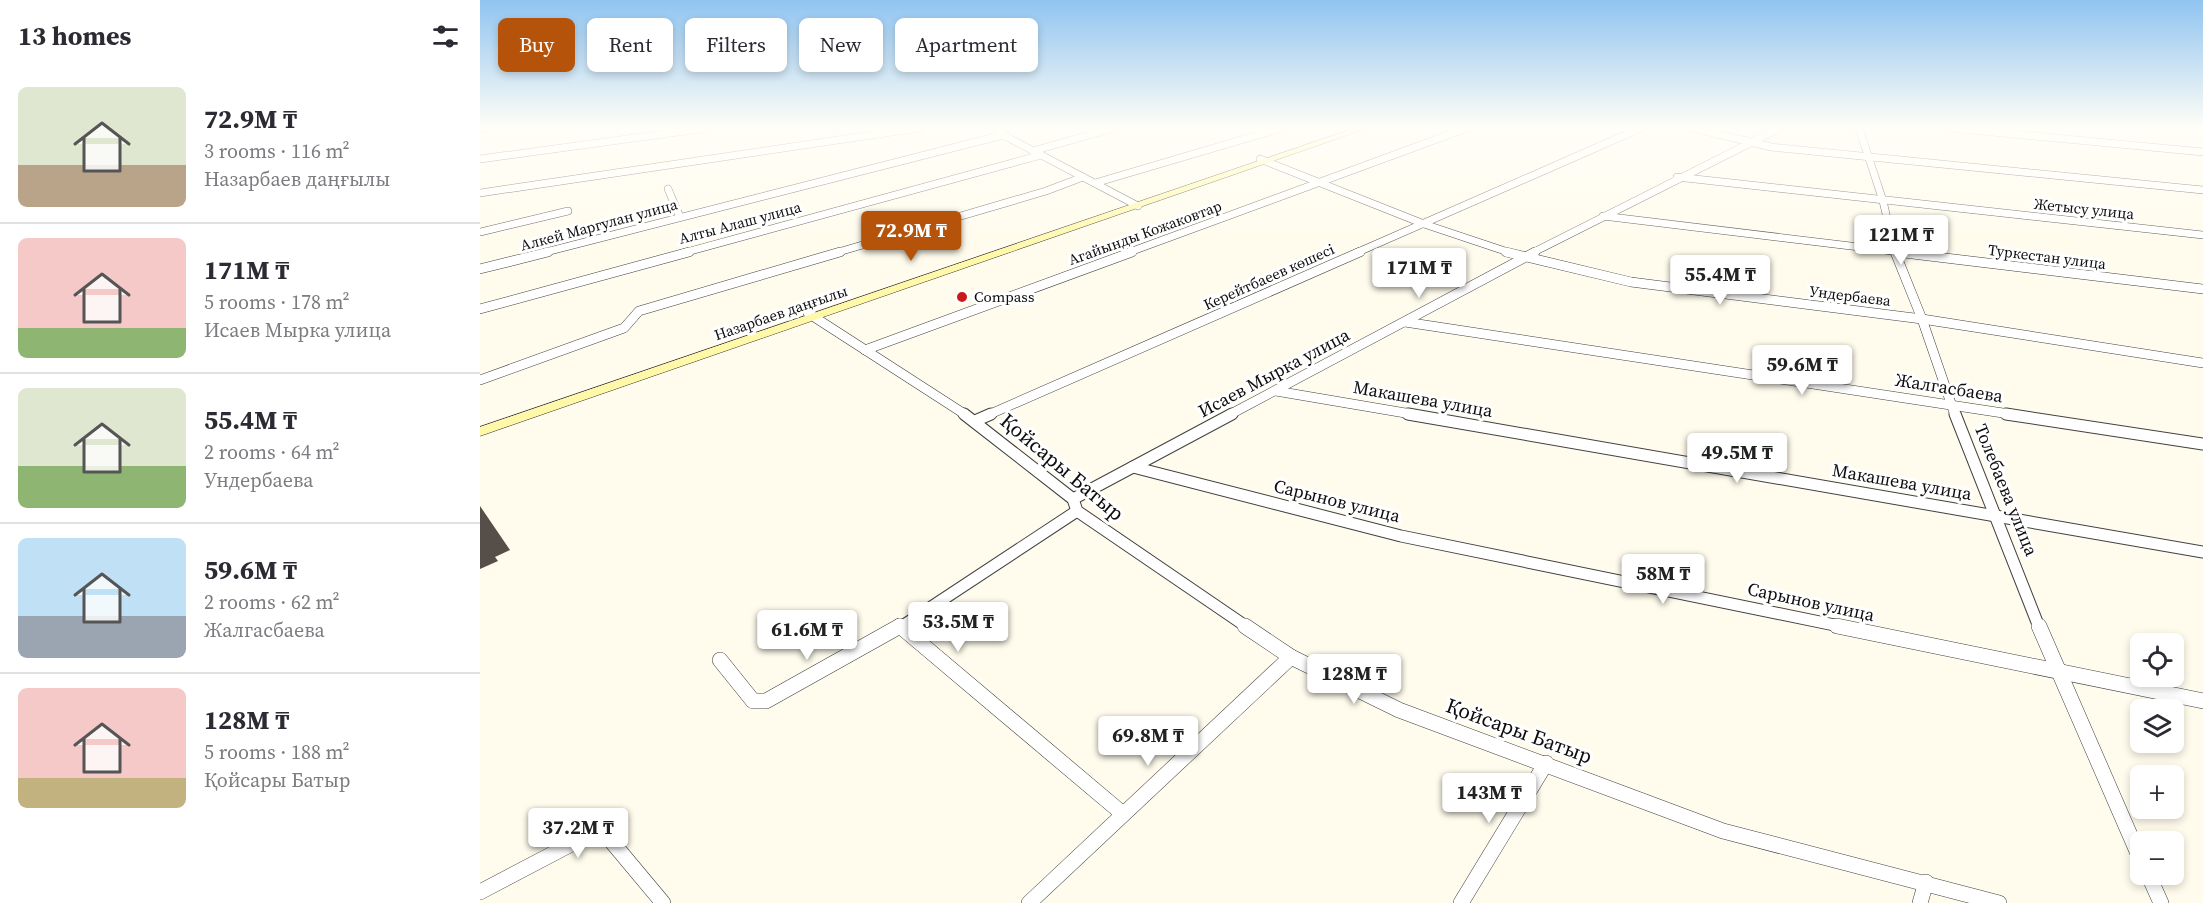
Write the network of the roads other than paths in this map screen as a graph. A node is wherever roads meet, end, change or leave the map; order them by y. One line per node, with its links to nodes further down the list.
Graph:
1 (634, 170): 19 (street)
2 (865, 170): 24 (street, Алкей Маргулан улица)
3 (976, 170): 32 (street, Алты Алаш улица)
4 (1070, 170): 13 (street)
5 (1139, 170): 16 (street)
6 (1234, 170): 21 (main road, Назарбаев даңғылы)
7 (1290, 170): 15 (street, Ундербаева)
8 (1353, 170): 15 (street, Агайынды Кожаковтар)
9 (1546, 170): 25 (street, Керейтбаеев көшесі)
10 (1691, 170): 14 (street, Исаев Мырка улица)
11 (1871, 170): 20 (street, Толебаева улица)
12 (2006, 170): 18 (street)
13 (1083, 177): 16 (street); 38 (street)
14 (1677, 177): 20 (street, Жетысу улица); 23 (street, Исаев Мырка улица)
15 (1321, 182): 25 (street, Ундербаева); 36 (street, Агайынды Кожаковтар)
16 (1095, 183): 21 (street)
17 (668, 189): 24 (street)
18 (2203, 190)
19 (480, 193)
20 (1883, 201): 27 (street, Жетысу улица); 28 (street, Толебаева улица)
21 (1135, 204): 33 (main road, Назарбаев даңғылы)
22 (568, 211): 26 (street)
23 (1602, 216): 28 (street, Туркестан улица); 29 (street, Исаев Мырка улица)
24 (680, 217): 30 (street, Алкей Маргулан улица)
25 (1424, 224): 29 (street, Ундербаева); 41 (street, Керейтбаеев көшесі)
26 (480, 231)
27 (2203, 235)
28 (1895, 252): 31 (street, Туркестан улица); 34 (street, Толебаева улица)
29 (1524, 258): 34 (street, Ундербаева); 35 (street, Исаев Мырка улица)
30 (480, 269)
31 (2203, 289)
32 (480, 309)
33 (811, 315): 36 (street, Қойсары Батыр); 42 (main road, Назарбаев даңғылы)
34 (1922, 319): 37 (street, Ундербаева); 40 (street, Толебаева улица)
35 (1405, 322): 39 (street, Исаев Мырка улица); 40 (street, Жалгасбаева)
36 (865, 350): 41 (street, Қойсары Батыр)
37 (2203, 363)
38 (480, 380)
39 (1276, 391): 46 (street, Исаев Мырка улица); 48 (street, Макашева улица)
40 (1952, 405): 45 (street, Жалгасбаева); 48 (street, Толебаева улица)
41 (975, 421): 47 (street, Қойсары Батыр)
42 (498, 422): 43 (main road, Назарбаев даңғылы); 44 (main road, Назарбаев даңғылы)
43 (480, 424)
44 (480, 432)
45 (2203, 444)
46 (1133, 467): 47 (street, Исаев Мырка улица); 53 (street, Сарынов улица)
47 (1075, 505): 50 (street, Исаев Мырка улица); 51 (street, Қойсары Батыр)
48 (1995, 514): 49 (street, Макашева улица); 53 (street, Толебаева улица)
49 (2203, 552)
50 (900, 626): 52 (street, Исаев Мырка улица); 56 (street)
51 (1291, 657): 55 (street, Қойсары Батыр); 56 (street)
52 (720, 660)
53 (2057, 670): 54 (street, Сарынов улица); 57 (street, Толебаева улица)
54 (2203, 701)
55 (1546, 763): 58 (street, Қойсары Батыр); 63 (street)
56 (1123, 814): 62 (street)
57 (2130, 835)
58 (1926, 882): 64 (street); 65 (street, Қойсары Батыр)
59 (2153, 885): 66 (street)
60 (480, 892): 61 (street)
61 (663, 903)
62 (1029, 903)
63 (1461, 903)
64 (1920, 903)
65 (1999, 903)
66 (2161, 903)

